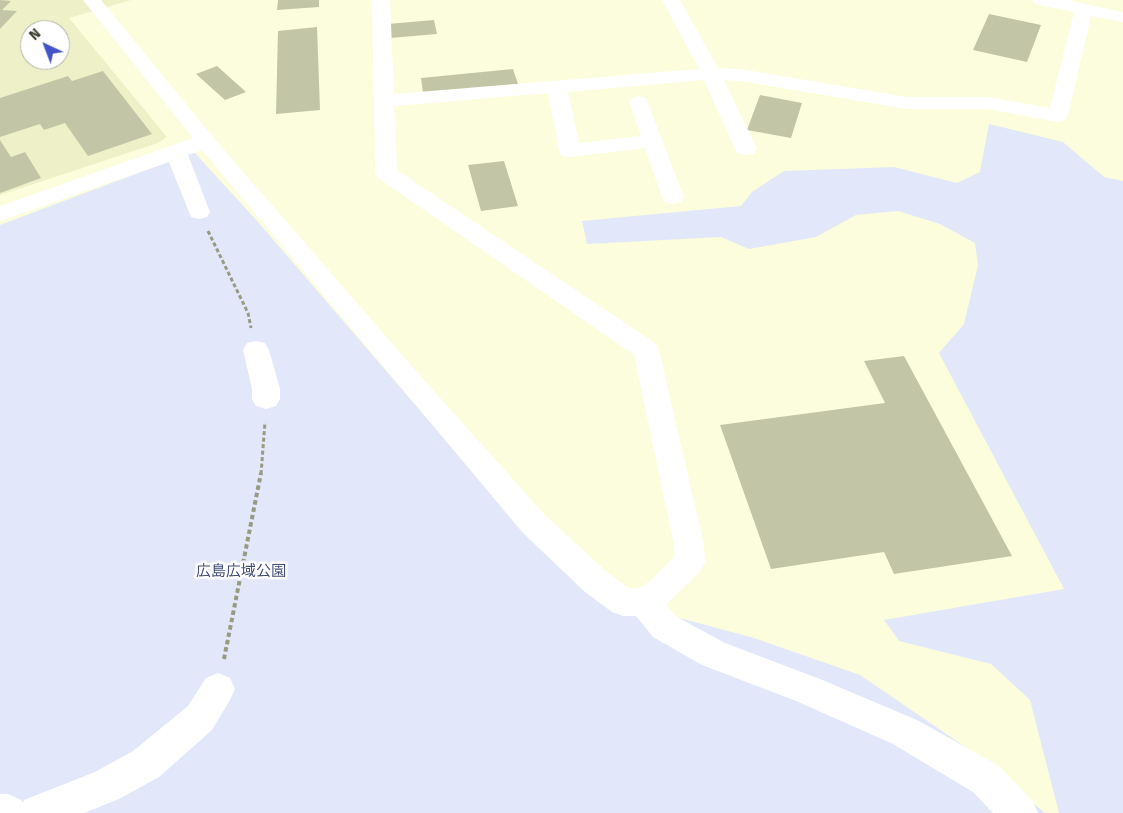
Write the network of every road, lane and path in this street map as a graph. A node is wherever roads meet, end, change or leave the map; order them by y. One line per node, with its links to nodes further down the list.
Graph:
1 (92, 0): 11 (street)
2 (380, 0): 9 (street)
3 (671, 0): 7 (street)
4 (1041, 0): 5 (street)
5 (1084, 9): 6 (street); 7 (street)
6 (1123, 17)
7 (711, 74): 8 (street); 13 (street)
8 (556, 87): 9 (street); 12 (street)
9 (384, 101): 20 (street)
10 (638, 102): 12 (street)
11 (206, 140): 14 (street); 20 (street)
12 (652, 141): 15 (street)
13 (746, 149)
14 (176, 152): 16 (street); 17 (street)
15 (673, 198)
16 (199, 212): 18 (path)
17 (0, 214)
18 (256, 350): 19 (street)
19 (266, 399): 21 (path)
20 (644, 602): 25 (street)
21 (218, 688): 24 (street)
22 (0, 812): 23 (street)
23 (8, 813)
24 (37, 813)
25 (1019, 813)

